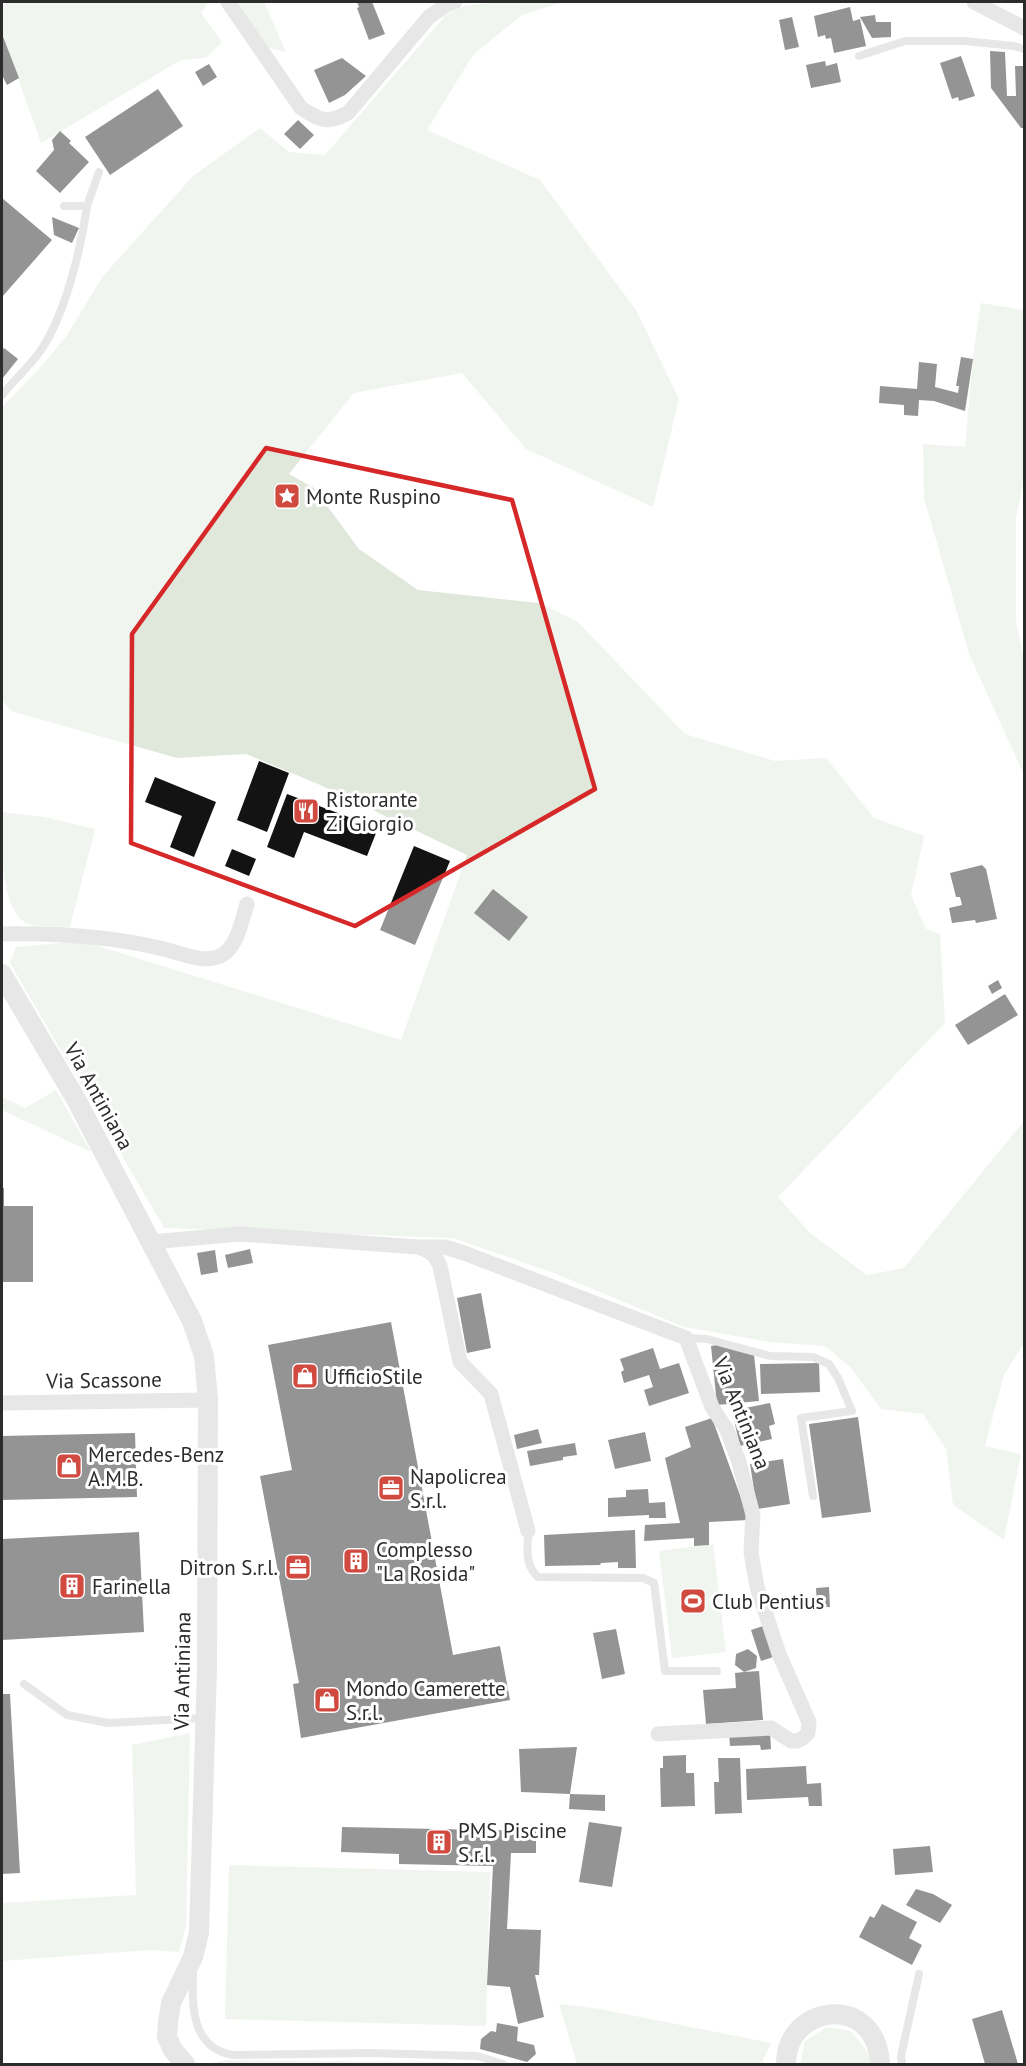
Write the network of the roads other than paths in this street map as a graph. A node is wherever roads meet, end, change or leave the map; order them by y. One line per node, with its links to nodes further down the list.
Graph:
1 (228, 2): 2 (street)
2 (455, 2)
3 (974, 2): 4 (street)
4 (1024, 28)
5 (1024, 49): 6 (lane)
6 (860, 56)
7 (99, 172): 9 (lane)
8 (64, 206): 9 (lane)
9 (87, 206): 10 (lane)
10 (2, 395)
11 (247, 904): 12 (street)
12 (2, 934)
13 (2, 975): 14 (street, Via Antiniana)
14 (151, 1242): 15 (street); 17 (street, Via Antiniana)
15 (418, 1247): 16 (street); 20 (street)
16 (686, 1338): 19 (lane); 24 (street, Via Antiniana)
17 (208, 1400): 18 (street, Via Scassone); 23 (street, Via Antiniana)
18 (2, 1403)
19 (813, 1496)
20 (528, 1531): 21 (lane)
21 (717, 1671)
22 (24, 1684): 23 (lane)
23 (205, 1718): 25 (street, Via Antiniana)
24 (658, 1734)
25 (193, 1957): 27 (street, Via Antiniana); 28 (lane)
26 (919, 1974): 31 (lane)
27 (185, 2064)
28 (503, 2064)
29 (786, 2064): 30 (street)
30 (880, 2064)
31 (902, 2064)

